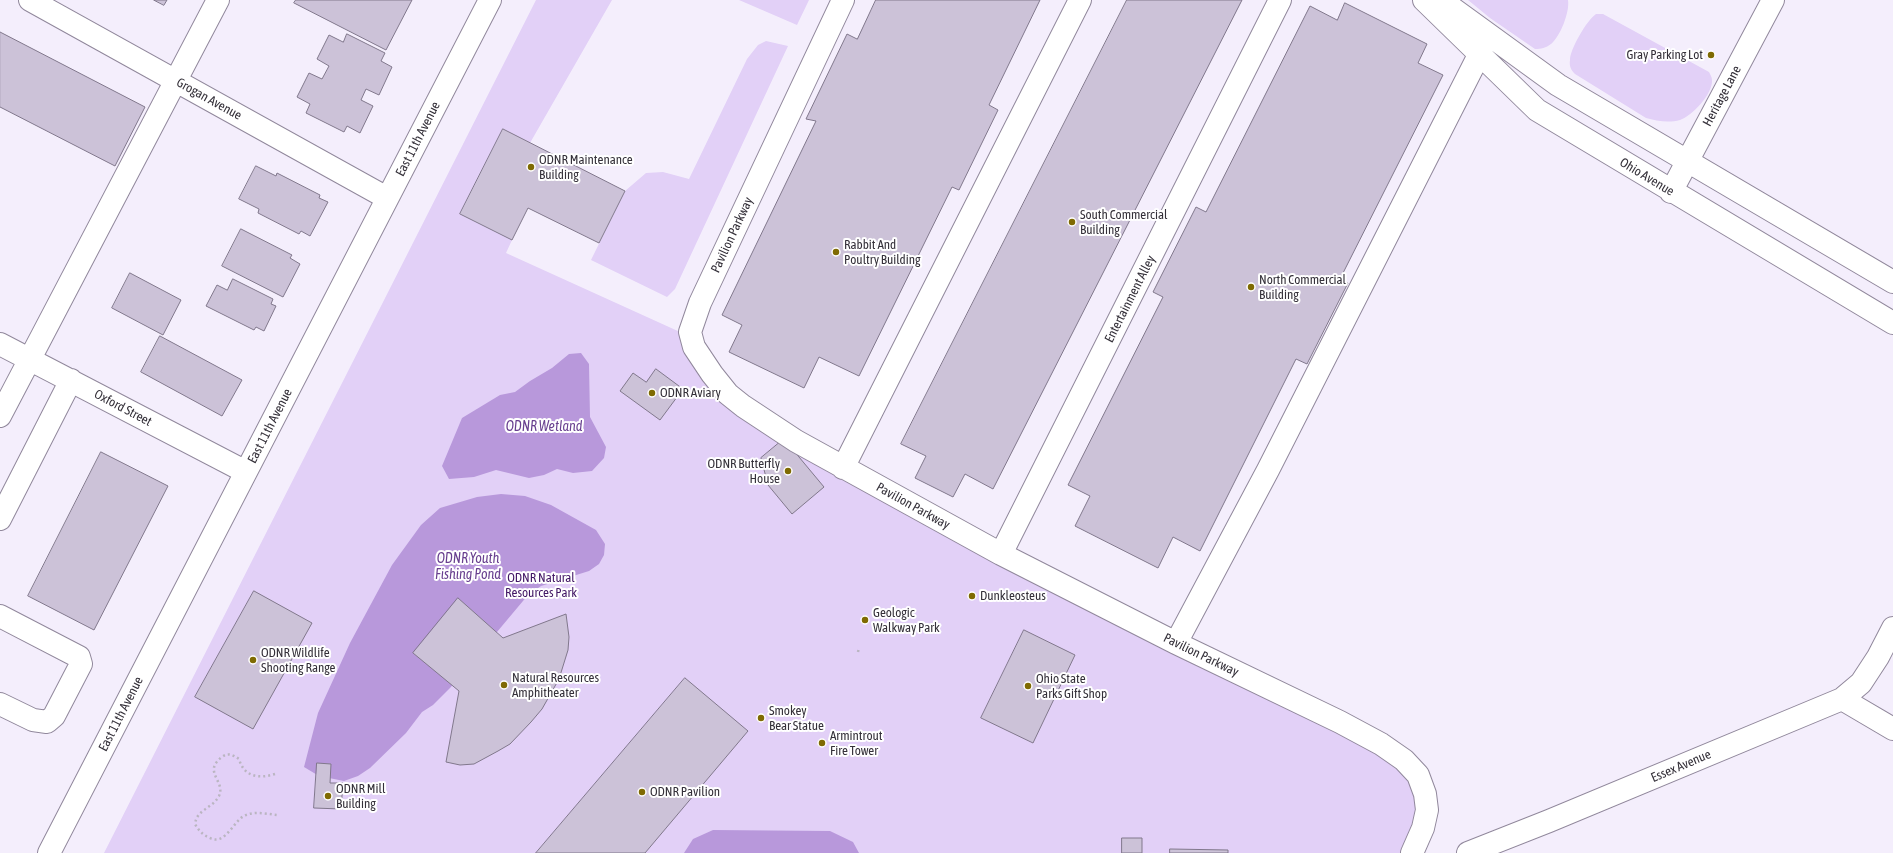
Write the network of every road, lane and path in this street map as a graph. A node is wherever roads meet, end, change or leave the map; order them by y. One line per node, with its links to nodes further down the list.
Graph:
1 (30, 0): 11 (street, Grogan Avenue)
2 (218, 0): 11 (street)
3 (490, 0): 14 (street, East 11th Avenue)
4 (843, 0): 21 (street, Pavilion Parkway)
5 (1080, 0): 21 (street)
6 (1280, 0): 24 (street, Entertainment Alley)
7 (1424, 0): 10 (street, Ohio Avenue)
8 (1441, 0): 12 (street)
9 (1773, 0): 12 (street, Heritage Lane)
10 (1479, 55): 13 (street, Ohio Avenue); 27 (street)
11 (175, 80): 14 (street, Grogan Avenue); 18 (street)
12 (1687, 162): 13 (street, Heritage Lane); 15 (street)
13 (1671, 192): 16 (street, Ohio Avenue)
14 (387, 198): 22 (street, East 11th Avenue)
15 (1893, 282)
16 (1893, 323)
17 (0, 344): 18 (street, Oxford Street)
18 (30, 359): 19 (street, Oxford Street); 20 (street)
19 (71, 380): 22 (street, Oxford Street); 23 (street)
20 (0, 416)
21 (843, 468): 24 (street, Pavilion Parkway)
22 (246, 472): 36 (street, East 11th Avenue)
23 (0, 519)
24 (1001, 554): 27 (street, Pavilion Parkway)
25 (0, 616): 32 (street)
26 (1893, 628): 30 (street, Essex Avenue)
27 (1176, 643): 37 (street, Pavilion Parkway)
28 (859, 648): 29 (path)
29 (858, 652)
30 (1886, 661): 31 (street, Essex Avenue)
31 (1842, 699): 33 (street); 38 (street, Essex Avenue)
32 (0, 704)
33 (1893, 729)
34 (275, 774): 35 (path)
35 (277, 815)
36 (50, 853)
37 (1412, 853)
38 (1468, 853)

